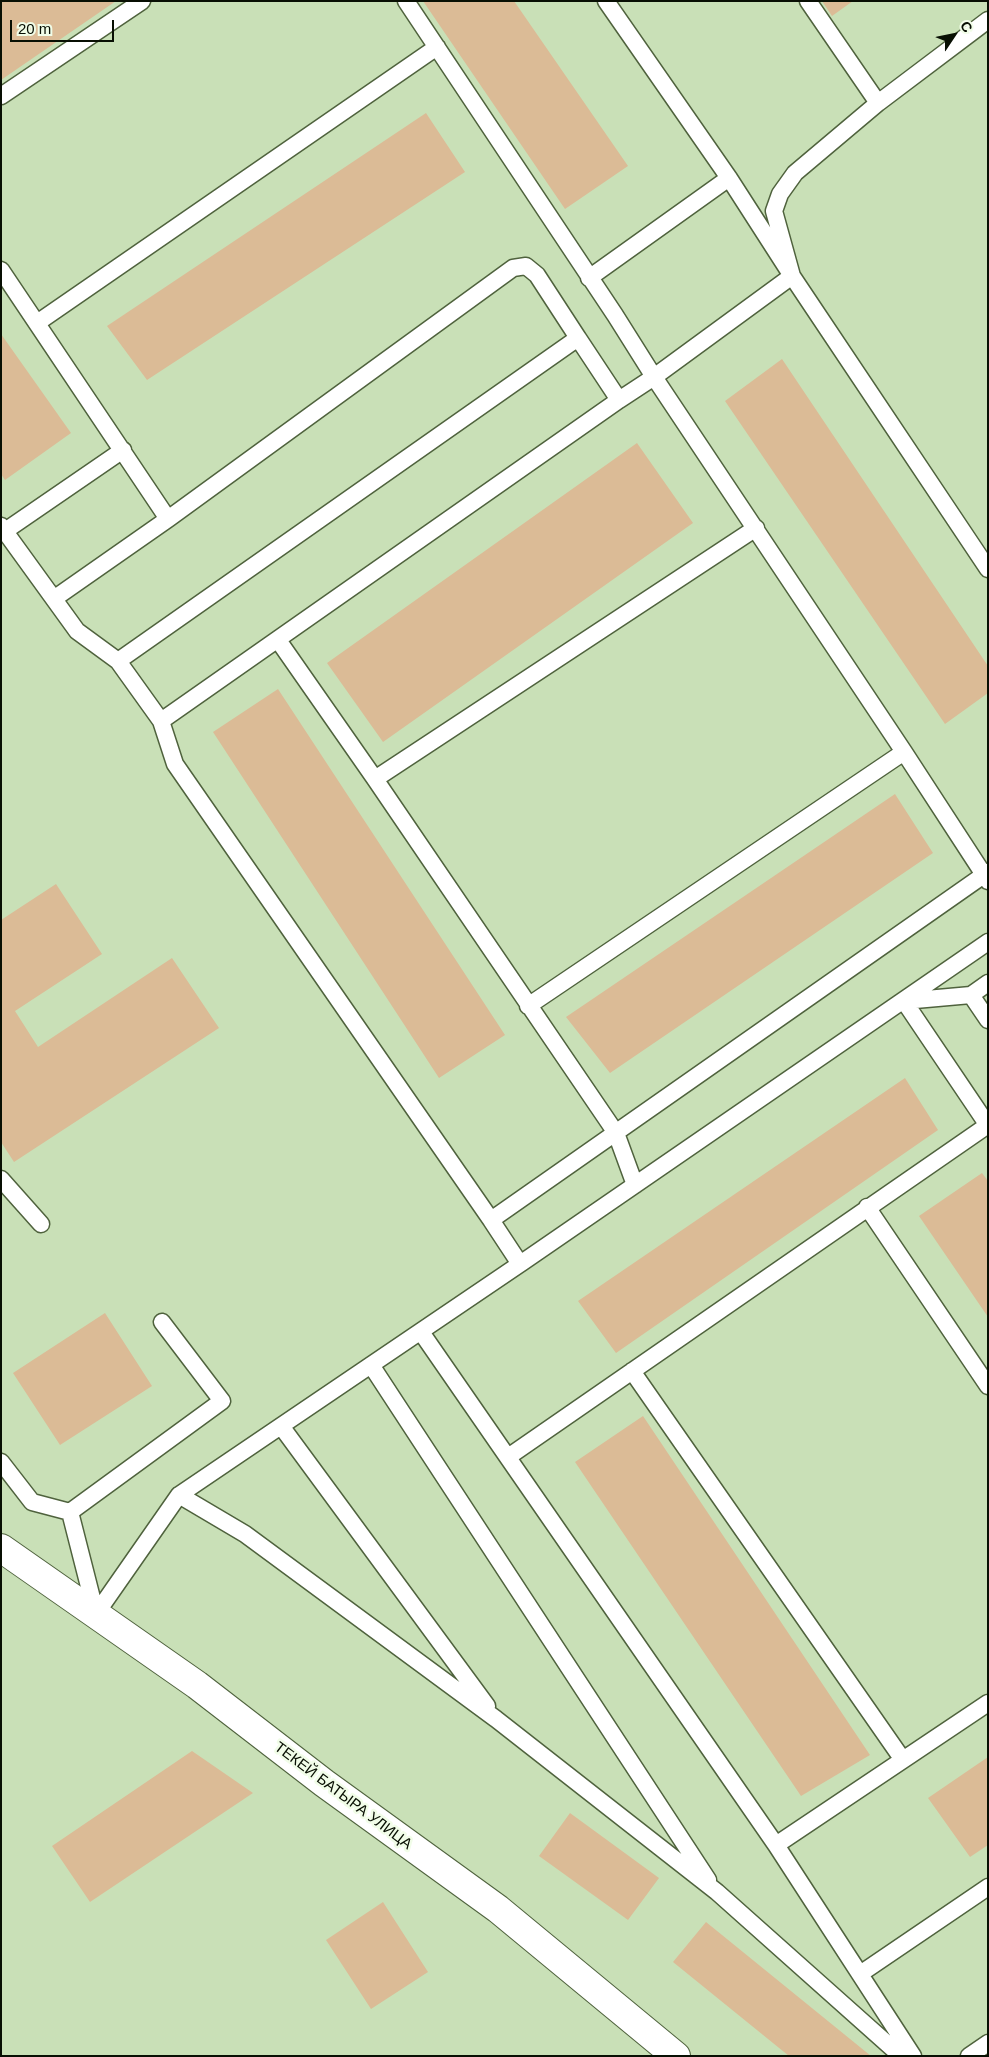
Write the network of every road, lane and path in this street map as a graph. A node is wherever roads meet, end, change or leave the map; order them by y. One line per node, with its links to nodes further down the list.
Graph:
1 (142, 1): 7 (lane)
2 (406, 1): 6 (lane)
3 (606, 1): 9 (lane)
4 (808, 1): 8 (lane)
5 (988, 20): 8 (lane)
6 (437, 47): 12 (lane); 13 (lane)
7 (1, 96)
8 (878, 104): 11 (lane)
9 (728, 178): 11 (lane); 12 (lane)
10 (1, 270): 13 (lane)
11 (792, 276): 15 (lane); 21 (lane)
12 (589, 278): 15 (lane)
13 (37, 323): 17 (lane)
14 (578, 338): 16 (lane); 18 (lane); 24 (lane)
15 (654, 377): 16 (lane); 20 (lane)
16 (619, 400): 23 (lane)
17 (123, 450): 18 (lane); 19 (lane)
18 (168, 519): 22 (lane)
19 (3, 528): 22 (lane)
20 (756, 528): 26 (lane); 27 (lane)
21 (988, 569)
22 (55, 598): 24 (lane)
23 (278, 640): 25 (lane); 27 (lane)
24 (118, 661): 25 (lane)
25 (161, 722): 40 (lane)
26 (904, 752): 28 (lane); 33 (lane)
27 (375, 779): 33 (lane)
28 (987, 876): 36 (lane)
29 (988, 942): 32 (lane)
30 (988, 983): 31 (lane)
31 (971, 995): 32 (lane); 34 (lane)
32 (904, 1001): 35 (lane); 38 (lane)
33 (528, 1006): 36 (lane)
34 (988, 1020)
35 (987, 1125): 39 (lane)
36 (616, 1134): 38 (lane); 40 (lane)
37 (1, 1179): 41 (lane)
38 (635, 1185): 42 (lane)
39 (867, 1207): 46 (lane); 47 (lane)
40 (492, 1220): 42 (lane)
41 (41, 1224)
42 (520, 1264): 44 (lane)
43 (162, 1322): 52 (lane)
44 (421, 1332): 45 (lane); 49 (lane)
45 (371, 1365): 48 (lane); 60 (lane)
46 (632, 1371): 49 (lane); 57 (lane)
47 (988, 1386)
48 (281, 1426): 51 (lane); 56 (lane)
49 (508, 1457): 58 (lane)
50 (1, 1462): 52 (lane)
51 (179, 1496): 54 (lane); 56 (lane)
52 (70, 1512): 54 (lane)
53 (1, 1548): 54 (street, ТЕКЕЙ БАТЫРА УЛИЦА)
54 (96, 1614): 63 (street, ТЕКЕЙ БАТЫРА УЛИЦА)
55 (988, 1703): 57 (lane)
56 (496, 1719): 60 (lane)
57 (902, 1760): 58 (lane)
58 (776, 1845): 61 (lane)
59 (988, 1887): 61 (lane)
60 (716, 1892): 64 (lane)
61 (860, 1974): 65 (lane)
62 (988, 2043): 66 (lane)
63 (676, 2056)
64 (901, 2056)
65 (913, 2056)
66 (969, 2056)

